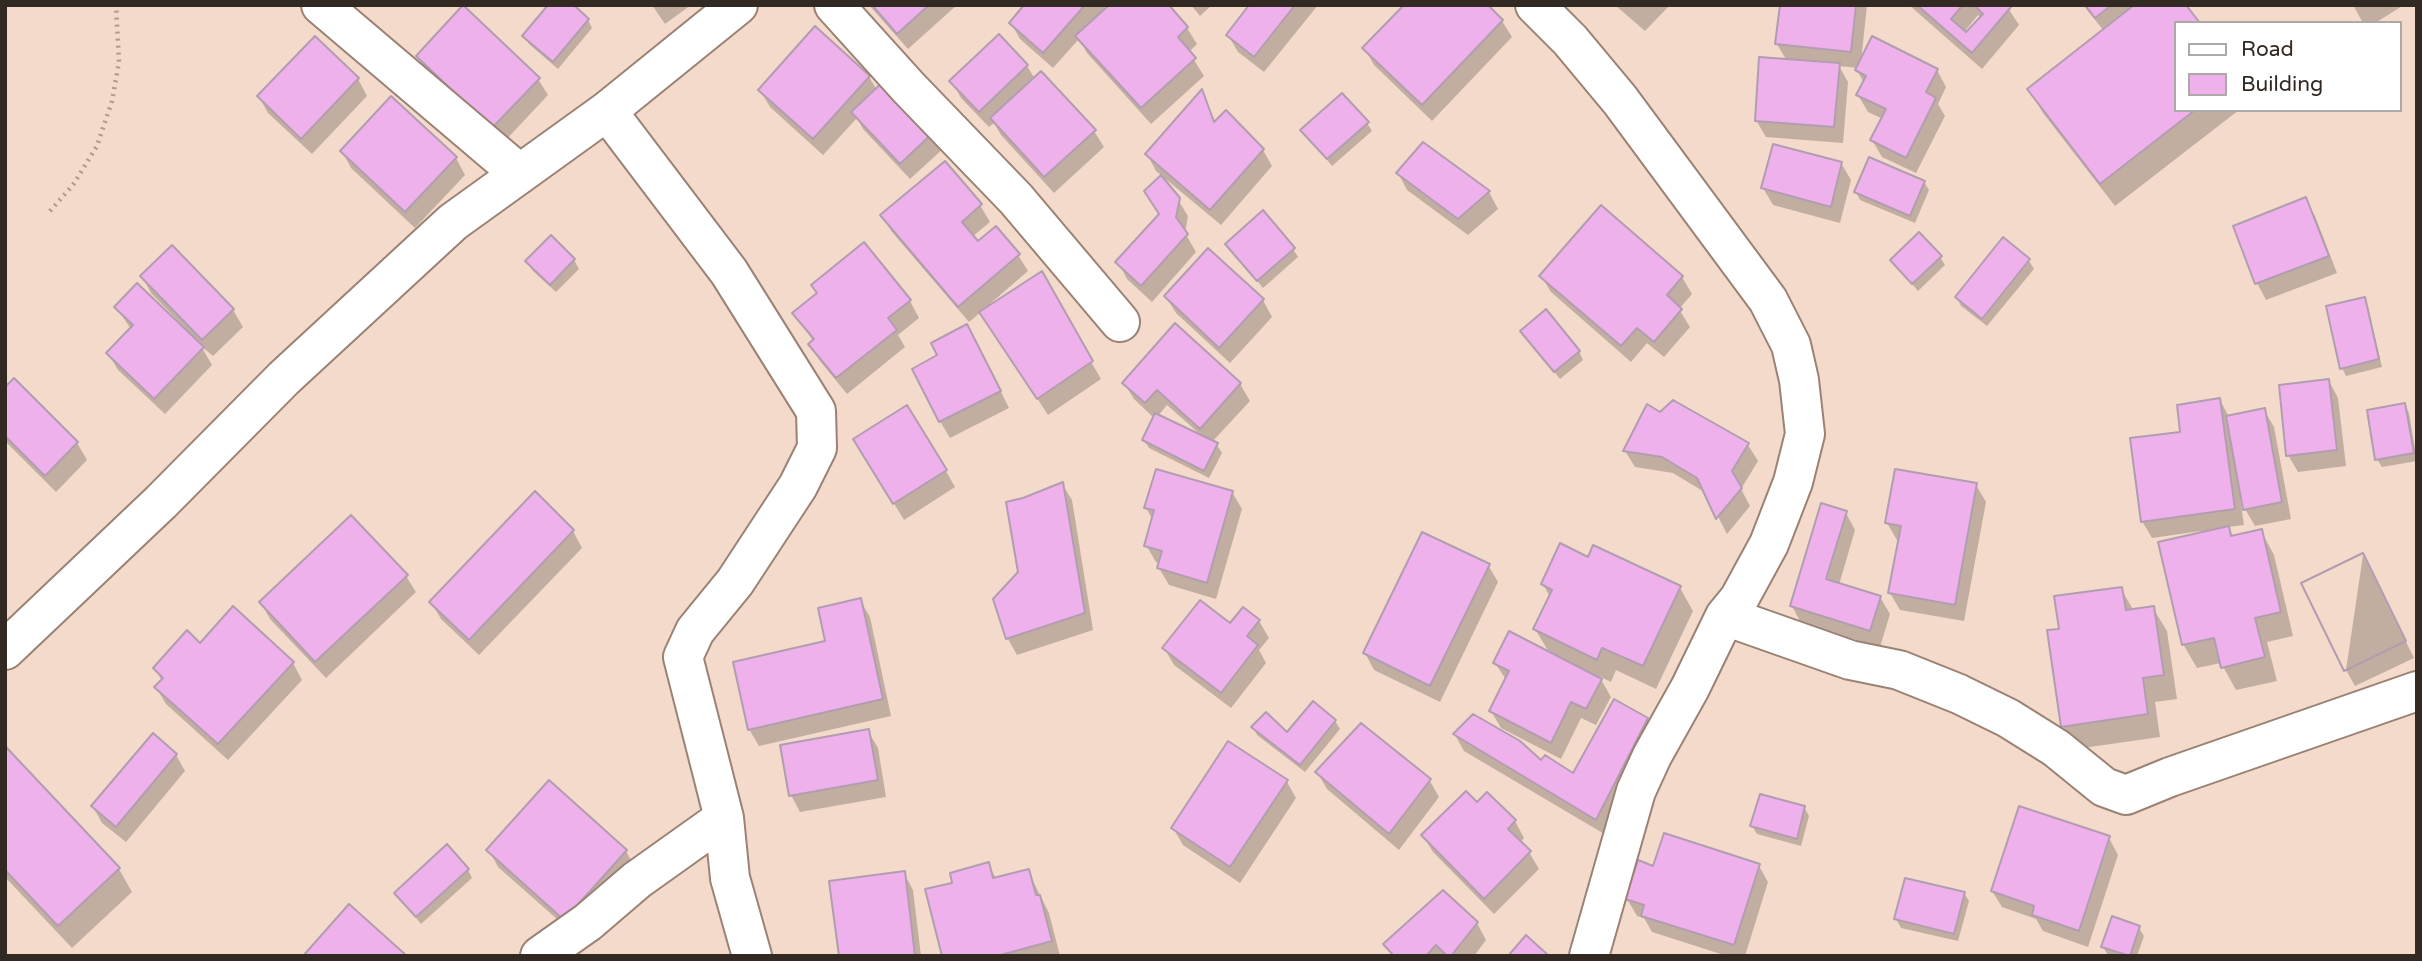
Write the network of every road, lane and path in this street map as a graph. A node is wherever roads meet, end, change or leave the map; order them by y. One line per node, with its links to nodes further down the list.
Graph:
1 (116, 5): 8 (path)
2 (321, 5): 7 (street)
3 (738, 5): 6 (street)
4 (834, 5): 9 (street)
5 (1535, 5): 10 (street)
6 (607, 111): 7 (street); 13 (street)
7 (520, 174): 11 (street)
8 (50, 211)
9 (1121, 322)
10 (1726, 617): 12 (street); 16 (street)
11 (5, 650)
12 (2417, 691)
13 (724, 818): 14 (street); 15 (street)
14 (540, 956)
15 (752, 956)
16 (1589, 956)

